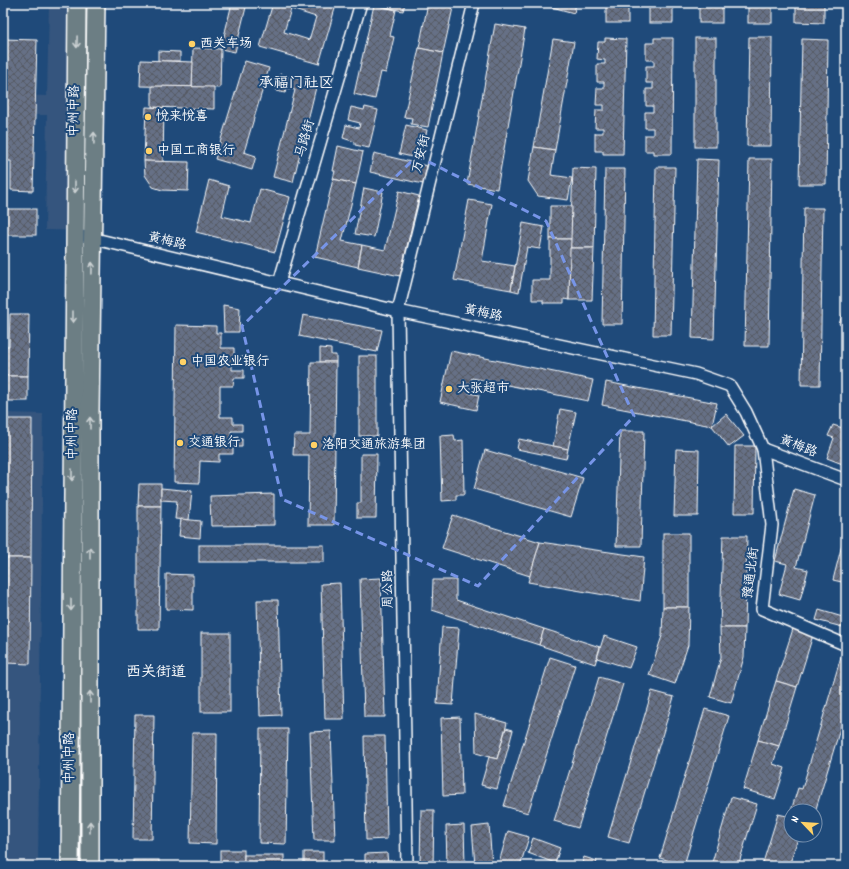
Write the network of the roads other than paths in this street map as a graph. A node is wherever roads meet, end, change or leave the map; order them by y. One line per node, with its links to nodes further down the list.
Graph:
1 (77, 3): 5 (main road, 中州中路, one-way to 5)
2 (96, 3): 6 (main road, 中州中路, one-way to 2)
3 (361, 3): 7 (street, 马路街)
4 (474, 3): 8 (street, 万安街)
5 (74, 234): 6 (street, 黄梅路); 12 (main road, 中州中路, one-way to 12)
6 (93, 239): 7 (street, 黄梅路); 13 (main road, 中州中路, one-way to 6)
7 (279, 283): 8 (street, 黄梅路)
8 (398, 311): 9 (street, 黄梅路); 14 (street, 周公路)
9 (763, 449): 10 (street, 黄梅路); 11 (street, 豫通北街)
10 (846, 480)
11 (846, 645)
12 (70, 866)
13 (90, 866)
14 (407, 866)

